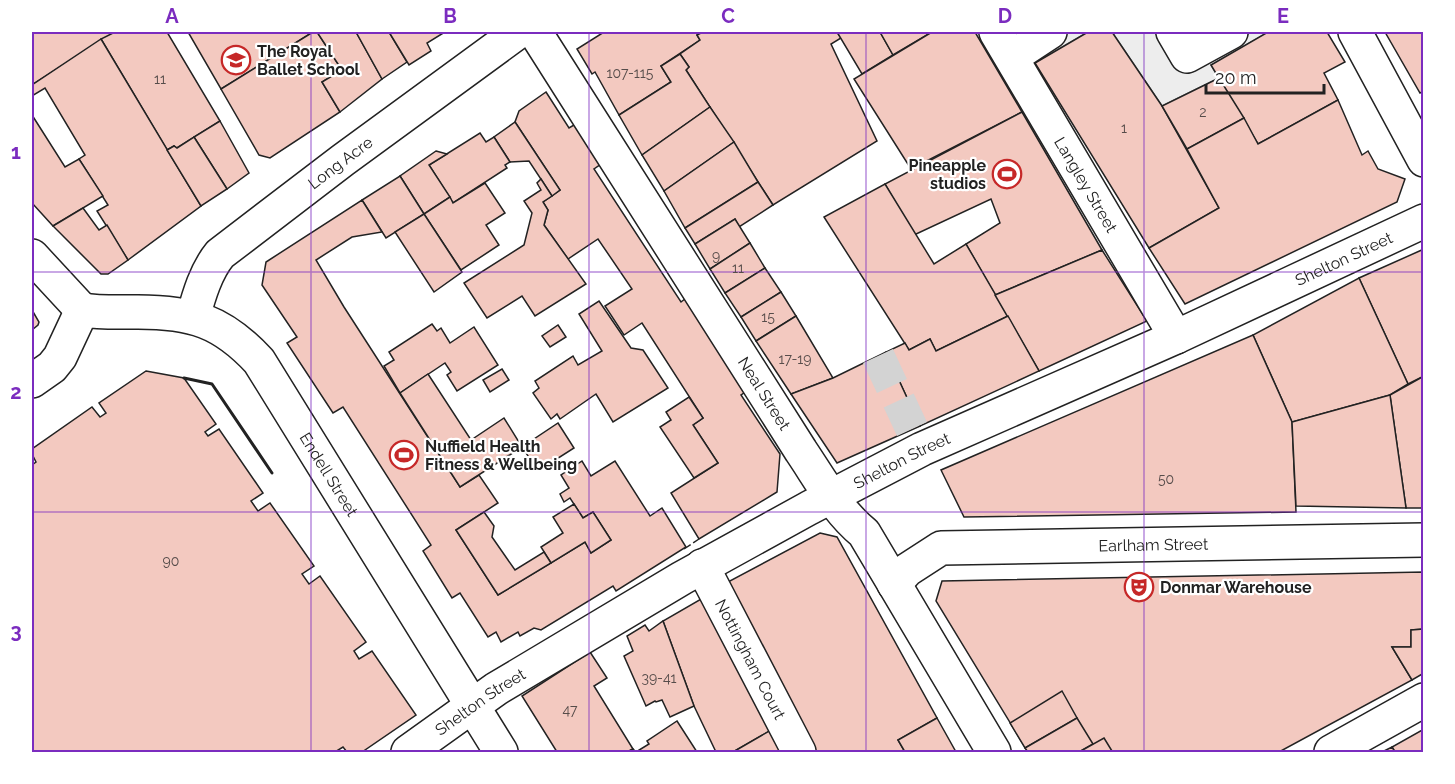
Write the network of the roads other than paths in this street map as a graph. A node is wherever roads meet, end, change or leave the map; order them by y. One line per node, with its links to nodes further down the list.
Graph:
1 (518, 32): 12 (street, Long Acre)
2 (535, 32): 15 (street, Neal Street)
3 (1050, 32): 7 (street)
4 (1173, 32): 5 (street)
5 (1231, 32)
6 (1355, 32): 8 (street)
7 (1004, 44): 13 (street, Langley Street)
8 (1424, 160)
9 (1424, 221): 13 (street, Shelton Street)
10 (32, 256): 11 (street)
11 (82, 310): 12 (street, Endell Street); 14 (street)
12 (193, 317): 20 (street, Endell Street)
13 (1176, 337): 15 (street, Shelton Street)
14 (32, 381)
15 (831, 496): 17 (street, Shelton Street); 18 (street, Neal Street)
16 (1424, 540): 18 (street, Earlham Street)
17 (702, 566): 20 (street, Shelton Street); 23 (street, Nottingham Court)
18 (894, 584): 24 (street, Neal Street)
19 (1424, 700): 25 (street)
20 (472, 706): 21 (street, Shelton Street); 22 (street, Endell Street)
21 (408, 753)
22 (501, 753)
23 (799, 753)
24 (994, 753)
25 (1331, 753)

